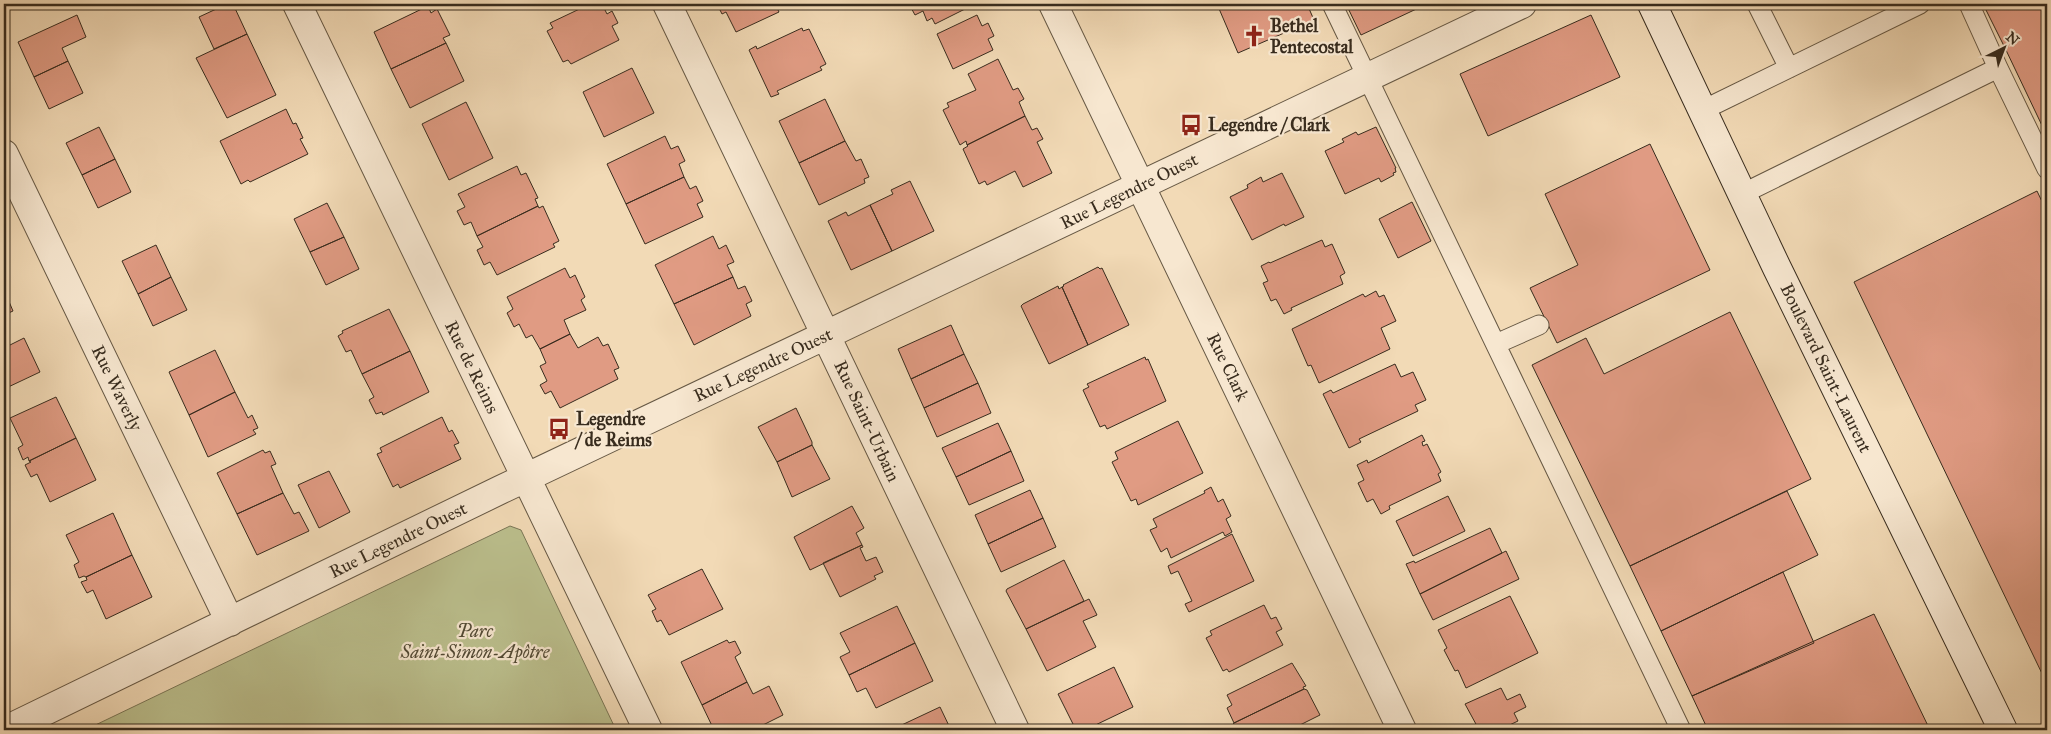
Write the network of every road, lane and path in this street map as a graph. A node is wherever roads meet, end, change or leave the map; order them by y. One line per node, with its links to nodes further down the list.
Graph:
1 (297, 4): 21 (street, Rue de Reims)
2 (667, 4): 19 (street, Rue Saint-Urbain)
3 (1053, 4): 16 (street, Rue Clark)
4 (1332, 4): 12 (lane)
5 (1522, 4): 12 (street, Rue Legendre Ouest)
6 (1652, 4): 13 (street, Boulevard Saint-Laurent)
7 (1758, 4): 10 (lane)
8 (1920, 4): 10 (lane)
9 (1969, 4): 11 (lane)
10 (1788, 68): 13 (lane)
11 (1998, 68): 15 (lane); 17 (lane)
12 (1367, 77): 16 (street, Rue Legendre Ouest); 20 (lane)
13 (1703, 110): 17 (street, Boulevard Saint-Laurent)
14 (4, 154): 22 (street, Rue Waverly)
15 (2047, 169)
16 (1141, 185): 19 (street, Rue Legendre Ouest); 26 (street, Rue Clark)
17 (1742, 194): 28 (street, Boulevard Saint-Laurent)
18 (1539, 325): 20 (lane)
19 (826, 336): 21 (street, Rue Legendre Ouest); 25 (street, Rue Saint-Urbain)
20 (1496, 344): 27 (lane)
21 (526, 478): 22 (street, Rue Legendre Ouest); 24 (street, Rue de Reims)
22 (230, 622): 23 (street, Rue Legendre Ouest)
23 (6, 730)
24 (648, 730)
25 (1015, 730)
26 (1402, 730)
27 (1681, 730)
28 (2003, 730)

